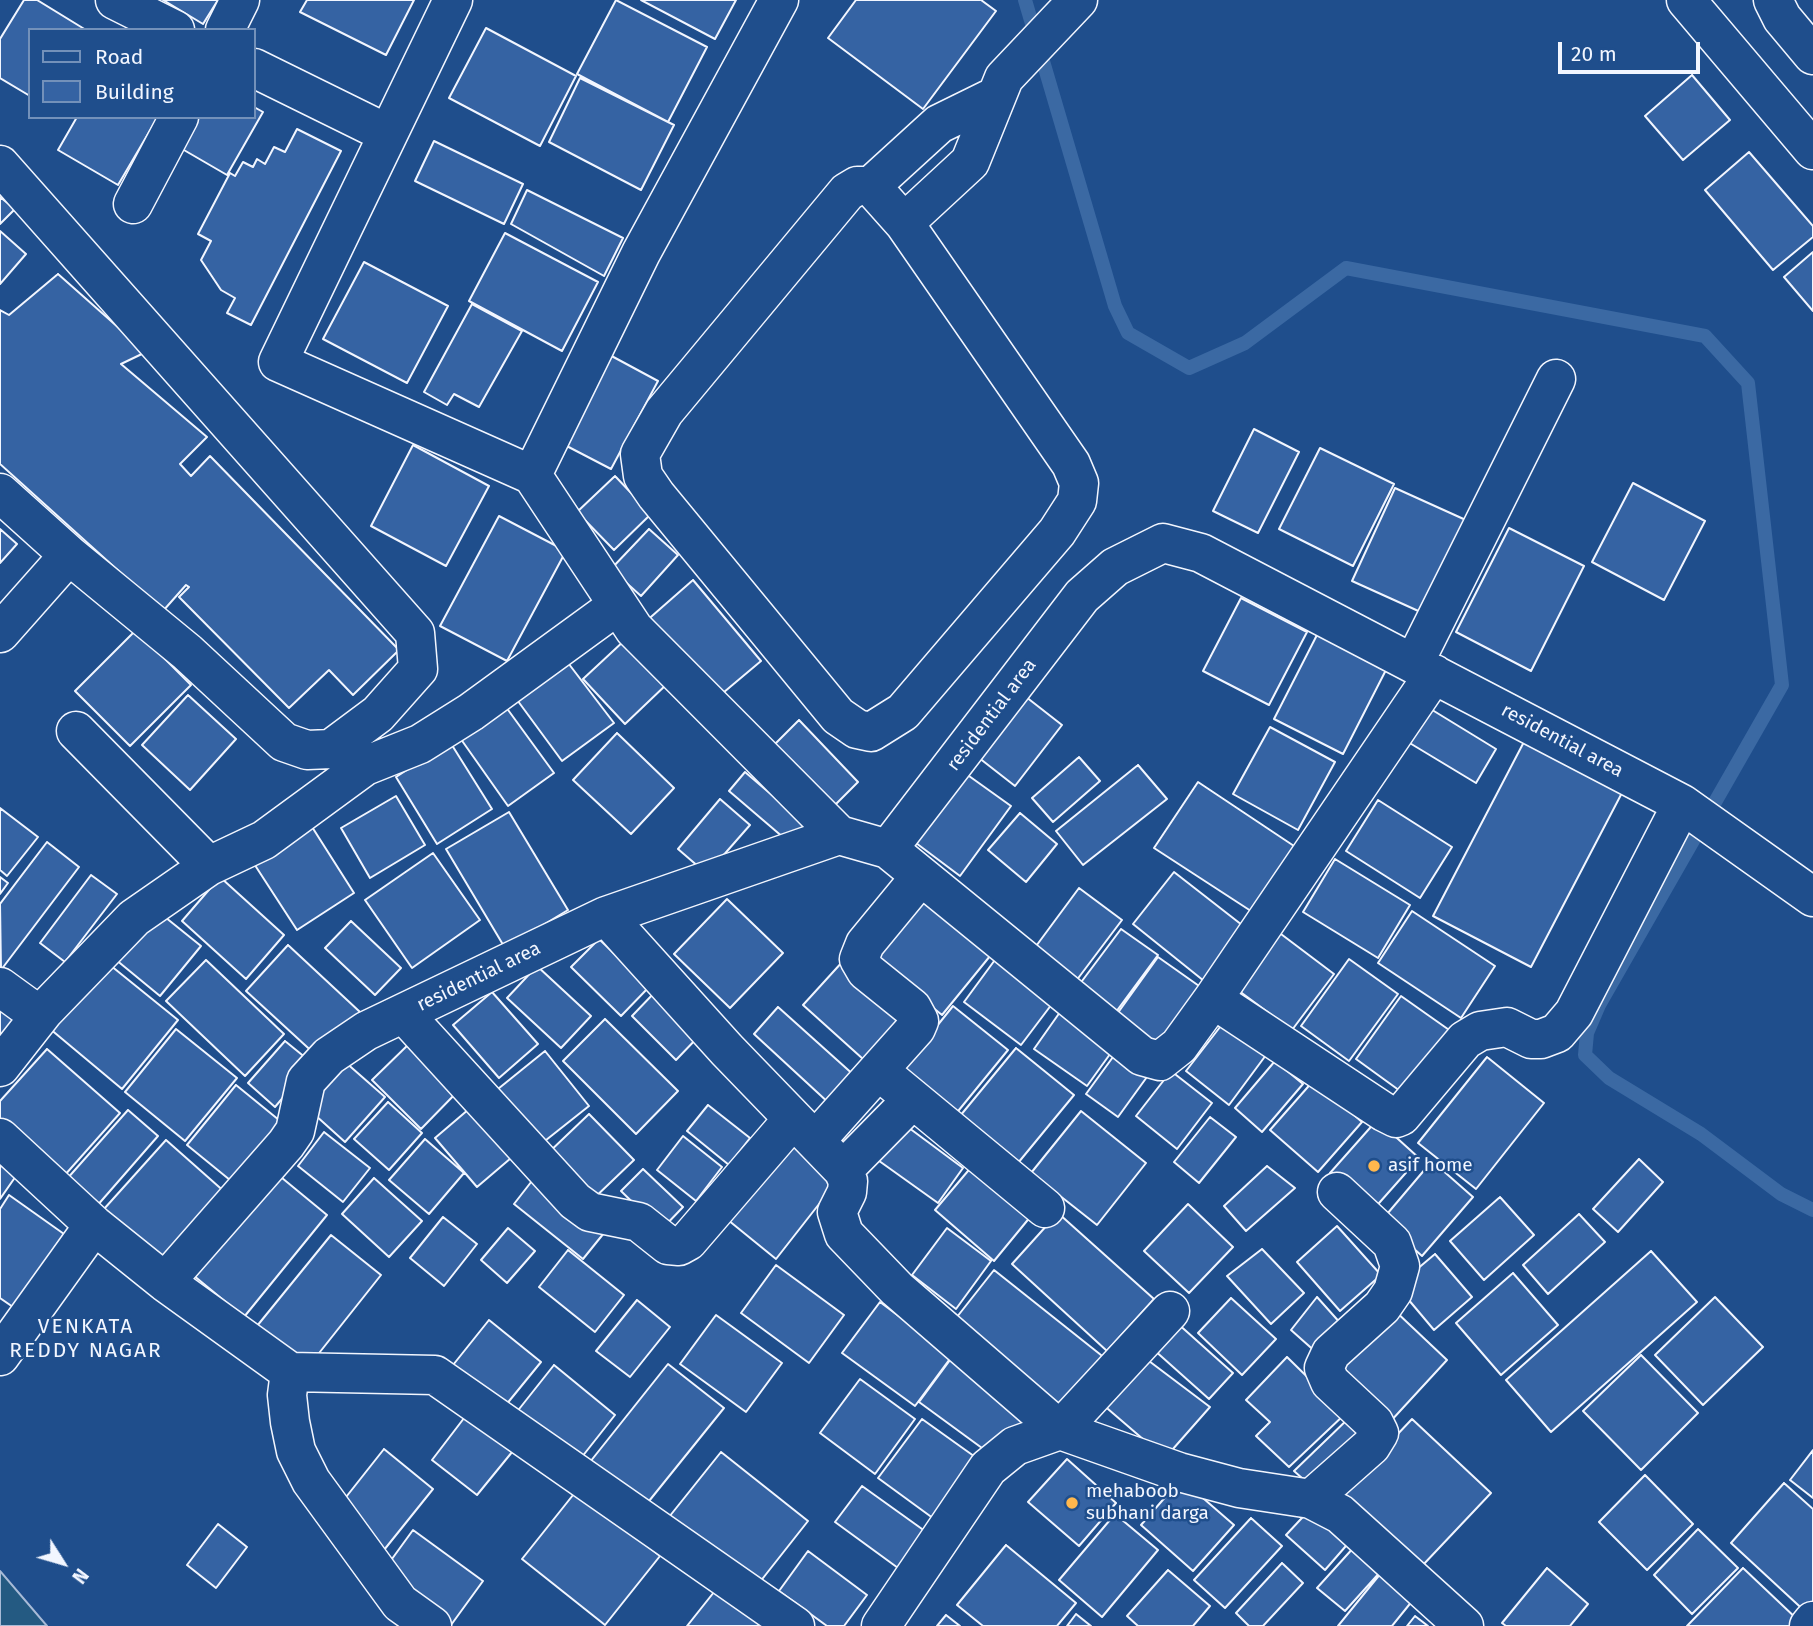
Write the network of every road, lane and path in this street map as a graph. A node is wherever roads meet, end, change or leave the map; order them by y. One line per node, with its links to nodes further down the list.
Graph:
1 (114, 0): 8 (street)
2 (240, 0): 9 (street)
3 (453, 0): 14 (street)
4 (779, 0): 21 (street)
5 (1686, 0): 15 (street)
6 (1773, 0): 10 (street)
7 (1071, 9): 12 (street)
8 (172, 28)
9 (226, 28)
10 (1813, 55)
11 (256, 69): 14 (street)
12 (1000, 87): 17 (street); 19 (street)
13 (178, 119): 18 (street)
14 (388, 134): 21 (street)
15 (1813, 150)
16 (0, 165): 23 (street)
17 (871, 186): 19 (street); 19 (street)
18 (133, 204)
19 (904, 223)
20 (1556, 379): 26 (street)
21 (531, 475): 24 (street)
22 (0, 493): 23 (street)
23 (69, 555): 25 (street)
24 (618, 605): 29 (street); 31 (street)
25 (0, 633)
26 (1424, 668): 28 (street, residential area); 30 (street, residential area); 36 (street)
27 (76, 731): 31 (street)
28 (1683, 806): 33 (street, residential area); 36 (street)
29 (839, 835): 30 (street); 34 (street, residential area)
30 (888, 849): 32 (street)
31 (209, 866): 38 (street)
32 (920, 876): 36 (street); 40 (street)
33 (1813, 897)
34 (606, 916): 37 (street, residential area); 42 (street)
35 (0, 987): 38 (street)
36 (1213, 999)
37 (404, 1014): 42 (street); 48 (street, residential area)
38 (40, 1016): 39 (street)
39 (0, 1067)
40 (879, 1071): 41 (street); 42 (street)
41 (913, 1100): 44 (street); 46 (street)
42 (804, 1130): 44 (street)
43 (0, 1138): 47 (street)
44 (843, 1170): 52 (street)
45 (1337, 1192): 53 (street)
46 (1045, 1208)
47 (94, 1225): 48 (street); 50 (street)
48 (165, 1282): 51 (street)
49 (1170, 1311): 52 (street)
50 (0, 1356)
51 (290, 1372): 55 (street); 56 (street)
52 (1060, 1430): 53 (street); 57 (street)
53 (1311, 1499): 58 (street)
54 (1813, 1621): 59 (street)
55 (432, 1626)
56 (795, 1626)
57 (881, 1626)
58 (1464, 1626)
59 (1809, 1626)

